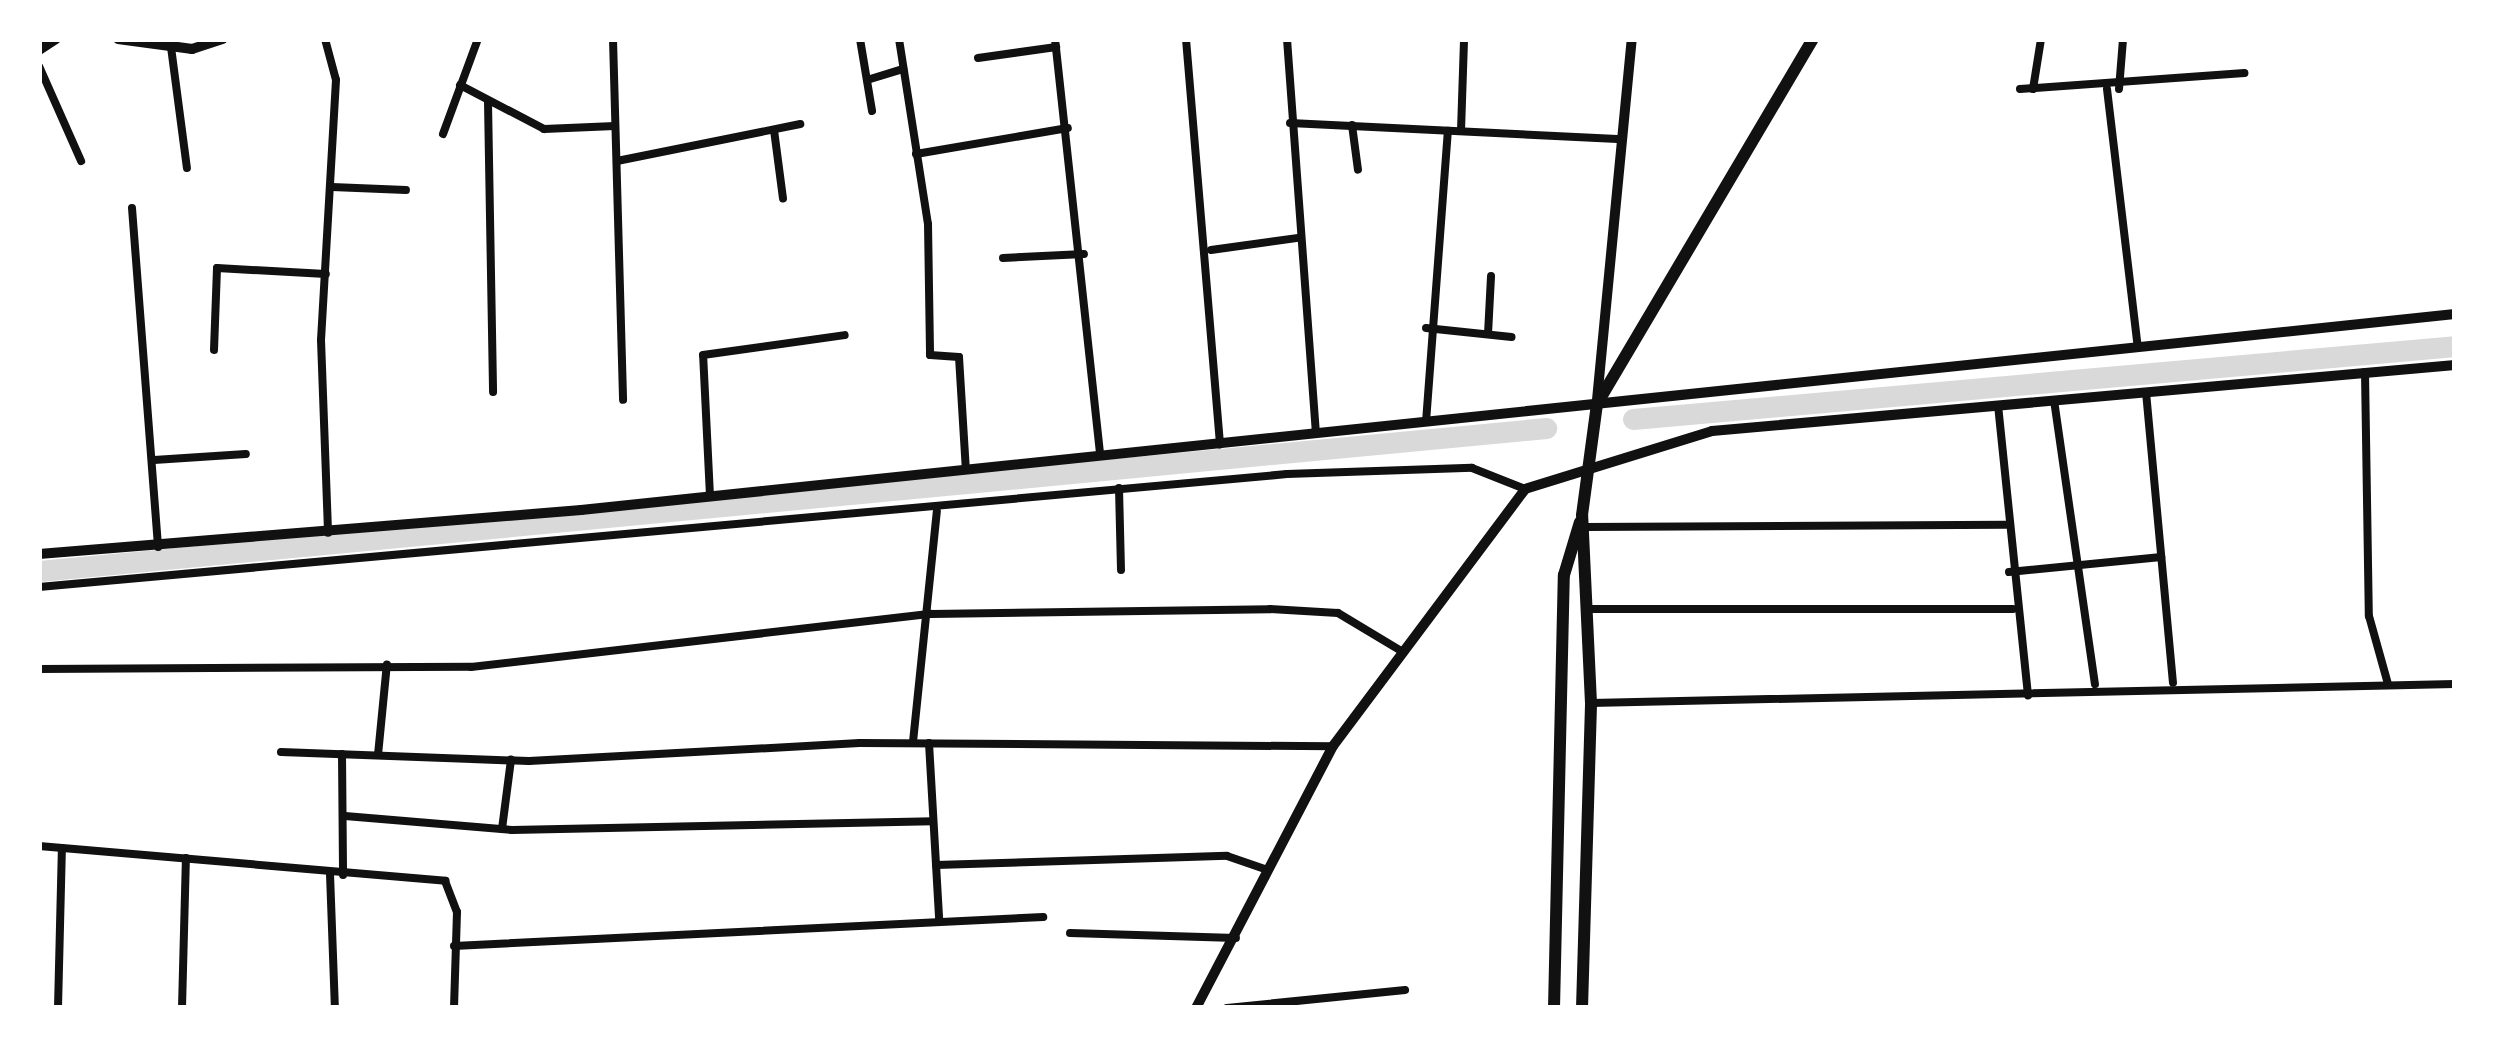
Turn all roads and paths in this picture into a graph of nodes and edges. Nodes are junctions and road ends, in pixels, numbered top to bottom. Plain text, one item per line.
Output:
1 (56, 39) edge
2 (118, 39) edge
3 (222, 39) edge
4 (325, 39) edge
5 (478, 39) edge
6 (613, 39) edge
7 (860, 39) edge
8 (898, 39) edge
9 (1186, 39) edge
10 (1287, 39) edge
11 (1464, 39) edge
12 (1632, 39) edge
13 (1813, 39) edge
14 (2041, 39) edge
15 (2123, 39) edge
16 (1056, 43) edge
17 (166, 44) edge
18 (39, 50) edge
19 (978, 58) dead end
20 (39, 65) edge
21 (903, 69) junction
22 (2244, 73) dead end
23 (867, 80) junction
24 (460, 85) junction
25 (2020, 89) dead end
26 (2033, 89) junction
27 (2113, 89) junction
28 (488, 102) junction
29 (872, 111) dead end
30 (1290, 123) junction
31 (800, 124) dead end
32 (1352, 125) junction
33 (616, 126) junction
34 (1068, 128) junction
35 (775, 130) junction
36 (1448, 130) junction
37 (1461, 131) junction
38 (443, 134) dead end
39 (1623, 139) junction
40 (916, 154) junction
41 (81, 161) dead end
42 (617, 161) junction
43 (187, 168) dead end
44 (1358, 170) dead end
45 (332, 187) junction
46 (406, 190) dead end
47 (783, 198) dead end
48 (132, 208) dead end
49 (1298, 238) junction
50 (1211, 250) junction
51 (1084, 254) junction
52 (1003, 258) dead end
53 (326, 274) junction
54 (1491, 276) dead end
55 (2455, 314) edge
56 (1426, 328) junction
57 (1488, 334) junction
58 (845, 335) dead end
59 (1513, 337) dead end
60 (2138, 342) junction
61 (214, 350) dead end
62 (2455, 364) edge
63 (2365, 370) junction
64 (2146, 389) junction
65 (493, 392) dead end
66 (2054, 399) junction
67 (622, 400) dead end
68 (1597, 404) junction
69 (1998, 404) junction
70 (1426, 422) junction
71 (1316, 435) junction
72 (1220, 446) junction
73 (246, 454) dead end
74 (1100, 458) junction
75 (154, 460) junction
76 (1584, 468) junction
77 (967, 470) junction
78 (1119, 488) junction
79 (1525, 490) junction
80 (710, 496) junction
81 (937, 511) junction
82 (1583, 521) junction
83 (2006, 525) junction
84 (328, 533) junction
85 (158, 549) junction
86 (39, 553) edge
87 (2161, 557) junction
88 (2078, 566) junction
89 (1121, 570) dead end
90 (2009, 572) junction
91 (39, 587) edge
92 (1591, 609) junction
93 (2013, 609) junction
94 (931, 614) junction
95 (1403, 652) junction
96 (387, 664) junction
97 (39, 669) edge
98 (2173, 683) junction
99 (2096, 684) junction
100 (2388, 684) junction
101 (2455, 684) edge
102 (2028, 695) junction
103 (1591, 703) junction
104 (913, 742) junction
105 (928, 742) junction
106 (1333, 746) junction
107 (281, 752) dead end
108 (342, 754) junction
109 (378, 755) junction
110 (511, 760) junction
111 (345, 816) junction
112 (933, 820) junction
113 (502, 829) junction
114 (39, 845) edge
115 (62, 848) junction
116 (186, 858) junction
117 (936, 865) junction
118 (1271, 871) junction
119 (330, 874) junction
120 (344, 875) junction
121 (1043, 917) dead end
122 (939, 919) junction
123 (1070, 933) dead end
124 (1236, 938) junction
125 (454, 946) junction
126 (1406, 991) dead end
127 (58, 1008) edge
128 (182, 1008) edge
129 (334, 1008) edge
130 (454, 1008) edge
131 (1196, 1008) edge
132 (1227, 1008) edge
133 (1554, 1008) edge
134 (1582, 1008) edge

1 - 18 street
2 - 17 street
3 - 17 street
4 - 45 street
5 - 24 street
6 - 33 street
7 - 23 street
8 - 21 street
9 - 50 street
10 - 30 street
11 - 37 street
12 - 39 street
13 - 68 main road
14 - 26 street
15 - 27 street
16 - 19 street
16 - 34 street
17 - 43 street
20 - 41 street
21 - 23 street
21 - 40 street
22 - 27 street
23 - 29 street
24 - 28 street
24 - 38 street
25 - 26 street
26 - 27 street
27 - 60 street
28 - 33 street
28 - 65 street
30 - 32 street
30 - 49 street
31 - 35 street
32 - 36 street
32 - 44 street
33 - 42 street
34 - 40 street
34 - 51 street
35 - 42 street
35 - 47 street
36 - 37 street
36 - 56 street
37 - 39 street
39 - 68 street
40 - 77 street
42 - 67 street
45 - 46 street
45 - 53 street
48 - 75 street
49 - 50 street
49 - 71 street
50 - 72 street
51 - 52 street
51 - 74 street
53 - 61 street
53 - 84 street
54 - 57 street
55 - 60 street
56 - 57 street
56 - 70 street
57 - 59 street
58 - 80 street
60 - 68 street
62 - 63 street
63 - 64 street
63 - 100 street
64 - 66 street
64 - 87 street
66 - 69 street
66 - 88 street
68 - 70 street
68 - 76 main road
69 - 76 street
69 - 83 street
70 - 71 street
71 - 72 street
72 - 74 street
73 - 75 street
74 - 77 street
75 - 85 street
76 - 79 street
76 - 82 main road
77 - 80 street
78 - 79 street
78 - 81 street
78 - 89 street
79 - 95 street
80 - 84 street
81 - 91 street
81 - 94 street
82 - 83 street
82 - 92 main road
82 - 133 main road
83 - 90 street
84 - 85 street
85 - 86 street
87 - 88 street
87 - 98 street
88 - 90 street
88 - 99 street
90 - 93 street
92 - 93 street
92 - 103 main road
93 - 102 street
94 - 95 street
94 - 96 street
94 - 104 street
95 - 106 street
96 - 97 street
96 - 109 street
98 - 99 street
98 - 100 street
99 - 102 street
100 - 101 street
102 - 103 street
103 - 134 main road
104 - 105 street
104 - 110 street
105 - 106 street
105 - 112 street
106 - 118 street
107 - 108 street
108 - 109 street
108 - 111 street
109 - 110 street
110 - 113 street
111 - 113 street
111 - 120 street
112 - 113 street
112 - 117 street
114 - 115 street
115 - 116 street
115 - 127 street
116 - 119 street
116 - 128 street
117 - 118 street
117 - 122 street
118 - 124 street
119 - 120 street
119 - 129 street
120 - 125 street
121 - 122 street
122 - 125 street
123 - 124 street
124 - 131 street
125 - 130 street
126 - 132 street

